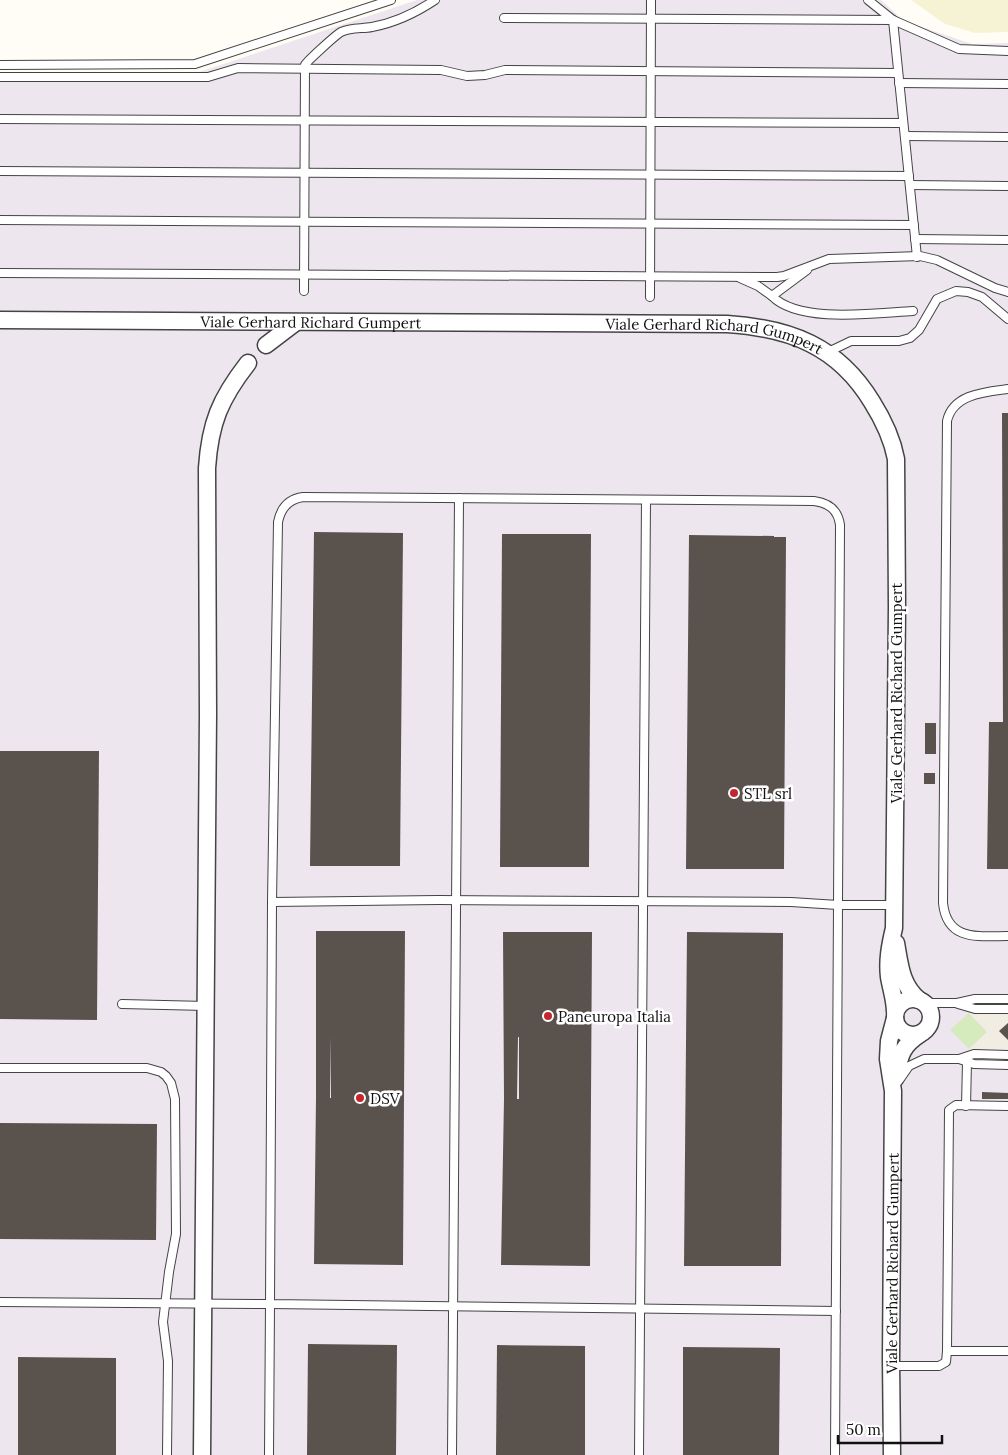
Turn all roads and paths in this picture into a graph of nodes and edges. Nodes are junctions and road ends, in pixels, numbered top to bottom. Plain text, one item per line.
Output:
1 (391, 0) edge
2 (435, 0) edge
3 (651, 0) edge
4 (868, 0) edge
5 (504, 18) dead end
6 (651, 18) junction
7 (892, 20) junction
8 (1008, 50) edge
9 (0, 65) edge
10 (304, 69) junction
11 (651, 71) junction
12 (898, 73) junction
13 (0, 78) edge
14 (899, 83) junction
15 (1008, 84) edge
16 (0, 119) edge
17 (304, 120) junction
18 (651, 122) junction
19 (903, 123) junction
20 (904, 136) junction
21 (1008, 137) edge
22 (0, 171) edge
23 (304, 172) junction
24 (651, 174) junction
25 (909, 176) junction
26 (910, 185) junction
27 (1008, 186) edge
28 (0, 220) edge
29 (304, 222) junction
30 (650, 224) junction
31 (914, 225) junction
32 (915, 239) junction
33 (1008, 240) edge
34 (917, 257) junction
35 (818, 262) junction
36 (0, 273) edge
37 (304, 274) junction
38 (650, 276) junction
39 (730, 276) junction
40 (304, 291) dead end
41 (1008, 292) edge
42 (772, 296) junction
43 (650, 297) dead end
44 (913, 311) dead end
45 (1008, 319) edge
46 (0, 320) edge
47 (295, 323) junction
48 (266, 345) dead end
49 (826, 353) junction
50 (248, 363) dead end
51 (1008, 389) edge
52 (459, 498) junction
53 (646, 500) junction
54 (457, 900) junction
55 (642, 901) junction
56 (272, 902) junction
57 (838, 904) junction
58 (894, 904) junction
59 (894, 928) junction
60 (1008, 936) edge
61 (1007, 999) edge
62 (922, 1001) junction
63 (957, 1003) junction
64 (122, 1004) dead end
65 (206, 1006) junction
66 (1008, 1009) edge
67 (895, 1015) junction
68 (920, 1034) junction
69 (1008, 1055) edge
70 (959, 1059) junction
71 (967, 1062) junction
72 (1008, 1065) edge
73 (0, 1068) edge
74 (893, 1091) junction
75 (966, 1106) junction
76 (1008, 1106) edge
77 (0, 1302) edge
78 (165, 1302) junction
79 (204, 1303) junction
80 (270, 1304) junction
81 (454, 1305) junction
82 (640, 1308) junction
83 (836, 1311) junction
84 (947, 1351) junction
85 (1008, 1351) edge
86 (891, 1366) junction
87 (167, 1455) edge
88 (202, 1455) edge
89 (269, 1455) edge
90 (452, 1455) edge
91 (639, 1455) edge
92 (835, 1455) edge
93 (890, 1455) edge

1 - 9 lane
2 - 10 lane
3 - 6 lane
4 - 7 lane
5 - 6 lane
6 - 7 lane
6 - 11 lane
7 - 8 lane
7 - 12 lane
10 - 11 lane
10 - 13 lane
10 - 17 lane
11 - 12 lane
11 - 18 lane
12 - 14 lane
14 - 15 lane
14 - 19 lane
16 - 17 lane
17 - 18 lane
17 - 23 lane
18 - 19 lane
18 - 24 lane
19 - 20 lane
20 - 21 lane
20 - 25 lane
22 - 23 lane
23 - 24 lane
23 - 29 lane
24 - 25 lane
24 - 30 lane
25 - 26 lane
26 - 27 lane
26 - 31 lane
28 - 29 lane
29 - 30 lane
29 - 37 lane
30 - 31 lane
30 - 38 lane
31 - 32 lane
32 - 33 lane
32 - 34 lane
34 - 35 lane
34 - 41 lane
35 - 39 lane
35 - 42 lane
36 - 37 lane
37 - 38 lane
37 - 40 lane
38 - 39 lane
38 - 43 lane
39 - 42 lane
42 - 44 lane
45 - 49 lane
46 - 47 street, Viale Gerhard Richard Gumpert
47 - 48 street
47 - 49 street, Viale Gerhard Richard Gumpert
49 - 58 street, Viale Gerhard Richard Gumpert
50 - 65 street
51 - 60 lane
52 - 53 lane
52 - 54 lane
52 - 56 lane
53 - 55 lane
53 - 57 lane
54 - 55 lane
54 - 56 lane
54 - 81 lane
55 - 57 lane
55 - 82 lane
56 - 80 lane
57 - 58 lane
57 - 83 lane
58 - 59 street, Viale Gerhard Richard Gumpert
59 - 62 street, Viale Gerhard Richard Gumpert
59 - 67 street, Viale Gerhard Richard Gumpert
61 - 63 lane
62 - 63 lane
62 - 67 street
62 - 68 street
63 - 66 lane
64 - 65 lane
65 - 79 street
67 - 68 street
67 - 74 street, Viale Gerhard Richard Gumpert
68 - 74 street, Viale Gerhard Richard Gumpert
69 - 70 lane
70 - 71 lane
70 - 74 lane
71 - 72 lane
71 - 75 lane
73 - 78 lane
74 - 86 street, Viale Gerhard Richard Gumpert
75 - 76 lane
75 - 84 lane
77 - 78 lane
78 - 79 lane
78 - 87 lane
79 - 80 lane
79 - 88 street
80 - 81 lane
80 - 89 lane
81 - 82 lane
81 - 90 lane
82 - 83 lane
82 - 91 lane
83 - 92 lane
84 - 85 lane
84 - 86 lane
86 - 93 street, Viale Gerhard Richard Gumpert

